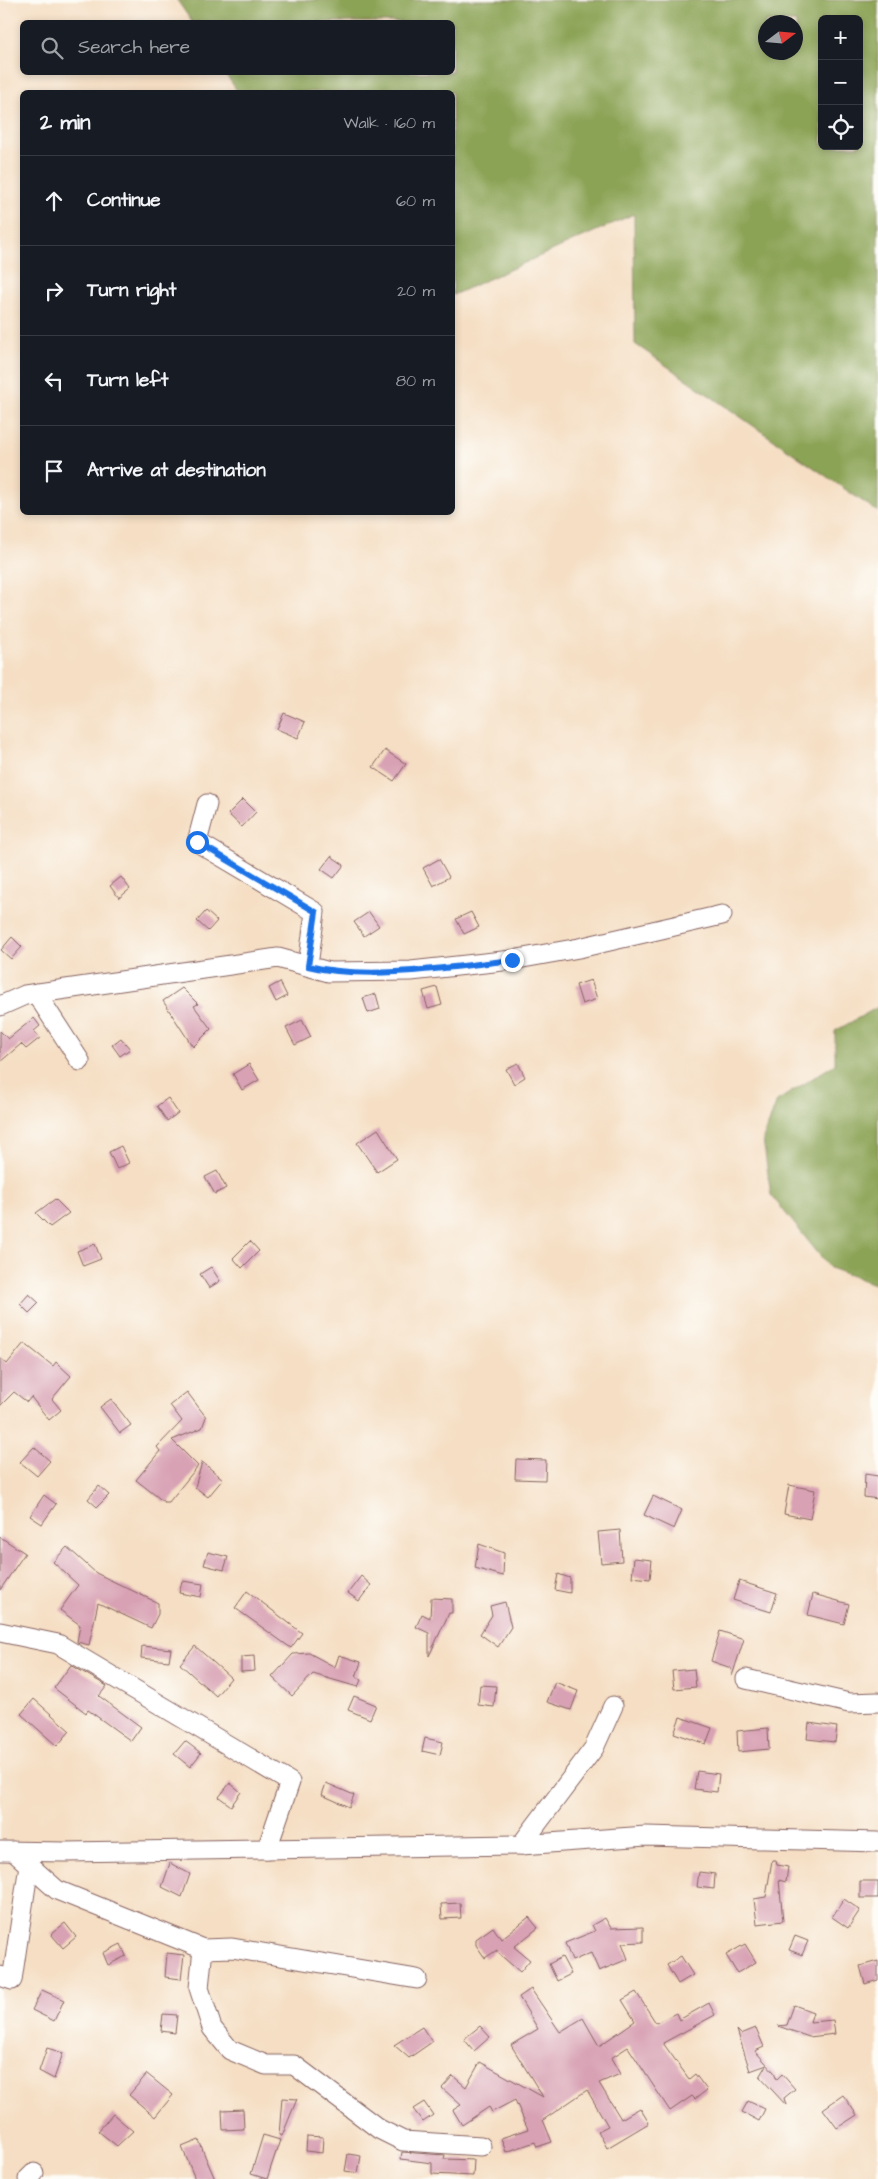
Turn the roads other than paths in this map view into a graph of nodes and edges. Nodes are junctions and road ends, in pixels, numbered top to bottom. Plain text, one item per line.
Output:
1 (207, 804) dead end
2 (722, 915) dead end
3 (308, 966) junction
4 (36, 993) junction
5 (0, 1006) edge
6 (80, 1061) dead end
7 (0, 1632) edge
8 (746, 1679) dead end
9 (878, 1702) edge
10 (613, 1706) dead end
11 (878, 1842) edge
12 (521, 1845) junction
13 (267, 1849) junction
14 (6, 1851) edge
15 (29, 1865) junction
16 (203, 1949) junction
17 (0, 1976) edge
18 (417, 1979) dead end
19 (481, 2146) dead end

1 - 3 street
2 - 3 street
3 - 4 street
4 - 5 street
4 - 6 street
7 - 13 street
8 - 9 street
10 - 12 street
11 - 12 street
12 - 13 street
13 - 14 street
14 - 15 street
15 - 16 street
15 - 17 street
16 - 18 street
16 - 19 street

